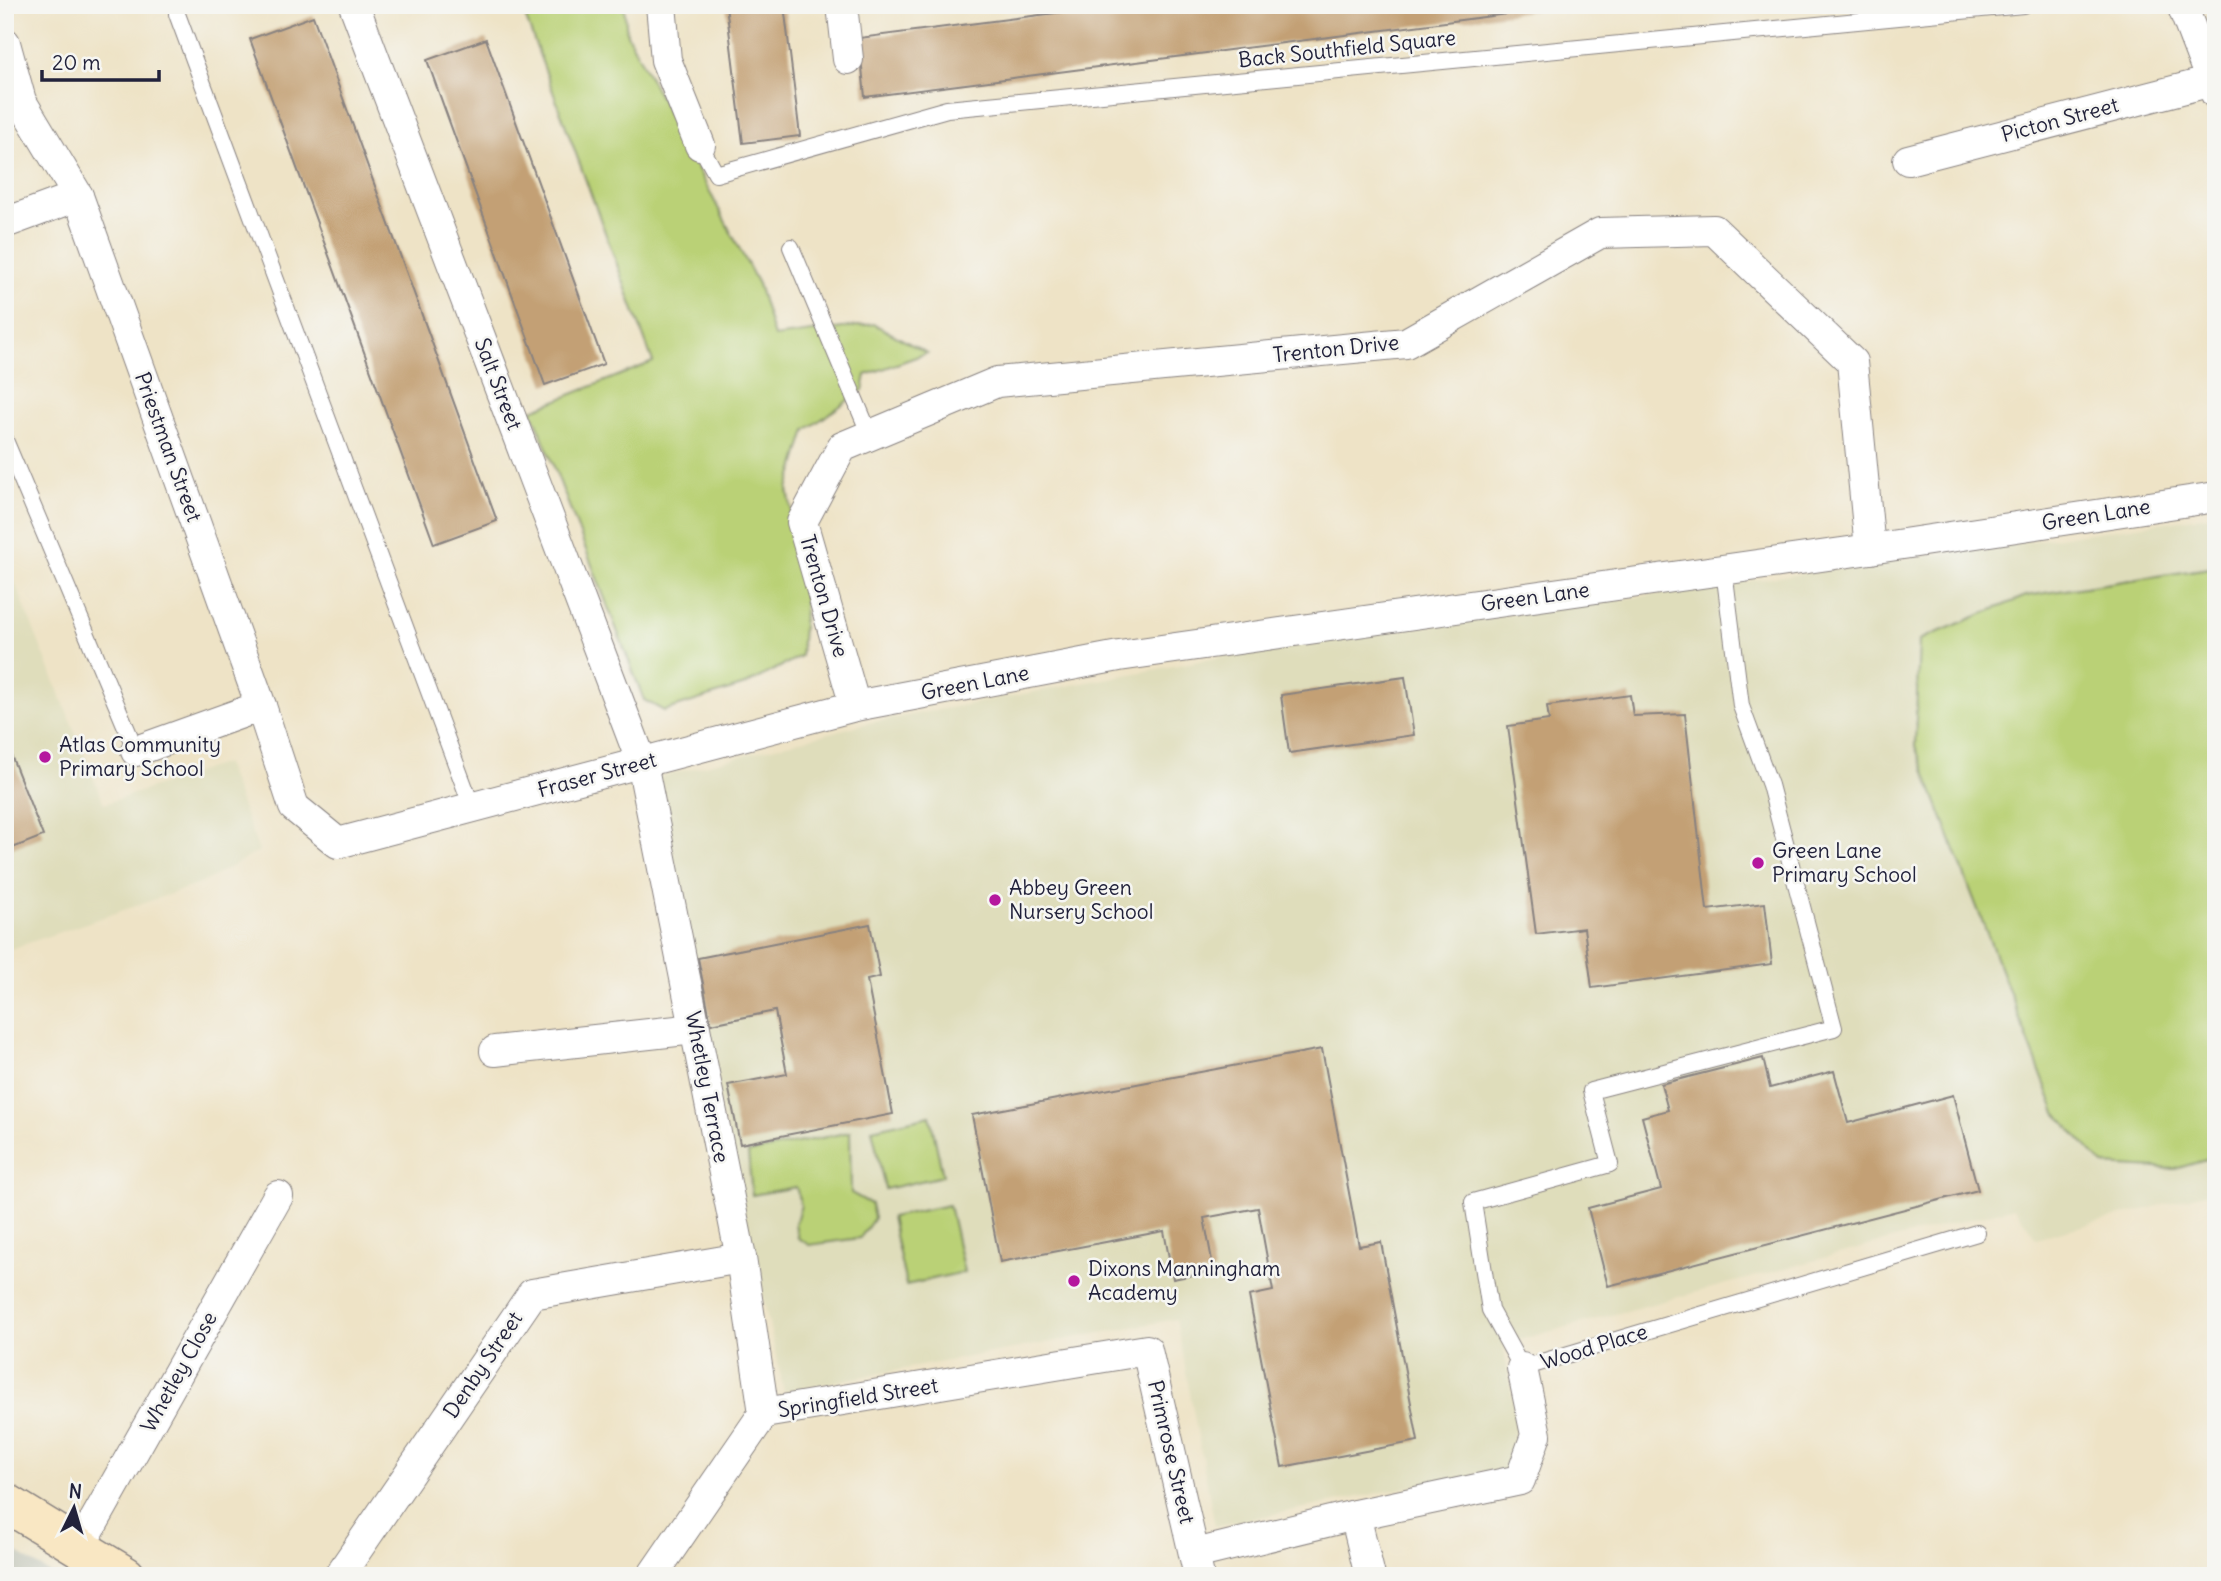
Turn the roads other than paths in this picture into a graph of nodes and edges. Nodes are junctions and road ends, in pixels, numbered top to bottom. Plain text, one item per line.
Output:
1 (177, 5) edge
2 (354, 5) edge
3 (660, 5) edge
4 (842, 5) edge
5 (2023, 5) edge
6 (2182, 5) edge
7 (5, 43) edge
8 (848, 59) dead end
9 (2214, 87) edge
10 (700, 145) joint
11 (1908, 160) dead end
12 (78, 196) junction
13 (5, 223) edge
14 (791, 247) dead end
15 (870, 435) junction
16 (5, 440) edge
17 (2216, 497) edge
18 (1870, 549) junction
19 (1724, 570) junction
20 (261, 706) junction
21 (855, 706) junction
22 (136, 751) joint
23 (642, 763) junction
24 (472, 807) junction
25 (338, 843) joint
26 (695, 1029) junction
27 (495, 1051) dead end
28 (278, 1196) dead end
29 (1977, 1233) dead end
30 (741, 1258) junction
31 (1147, 1350) joint
32 (1522, 1368) junction
33 (764, 1413) junction
34 (12, 1515) edge
35 (1355, 1515) junction
36 (79, 1548) junction
37 (1197, 1565) edge
38 (126, 1576) edge
39 (339, 1576) edge
40 (652, 1576) edge
41 (1370, 1576) edge

1 - 24 lane
2 - 23 street, Salt Street
3 - 10 street
4 - 8 street
5 - 10 lane, Back Southfield Square
6 - 9 street
7 - 12 street, Priestman Street
9 - 11 street, Picton Street
12 - 13 street
12 - 20 street, Priestman Street
14 - 15 lane
15 - 18 street, Trenton Drive
15 - 21 street, Trenton Drive
16 - 22 lane
17 - 18 street, Green Lane
18 - 19 street, Green Lane
19 - 21 street, Green Lane
19 - 32 lane
20 - 22 street
20 - 25 street, Priestman Street
21 - 23 street, Fraser Street
23 - 24 street, Fraser Street
23 - 26 street, Whetley Terrace
24 - 25 street, Fraser Street
26 - 27 street
26 - 30 street, Whetley Terrace
28 - 36 street, Whetley Close
29 - 32 lane, Wood Place
30 - 33 street, Whetley Terrace
30 - 39 street, Denby Street
31 - 33 street, Springfield Street
31 - 37 street, Primrose Street
32 - 35 street, Wood Place
33 - 40 street, Springfield Street
34 - 36 main road
35 - 37 street, Wood Place
35 - 41 street
36 - 38 main road

